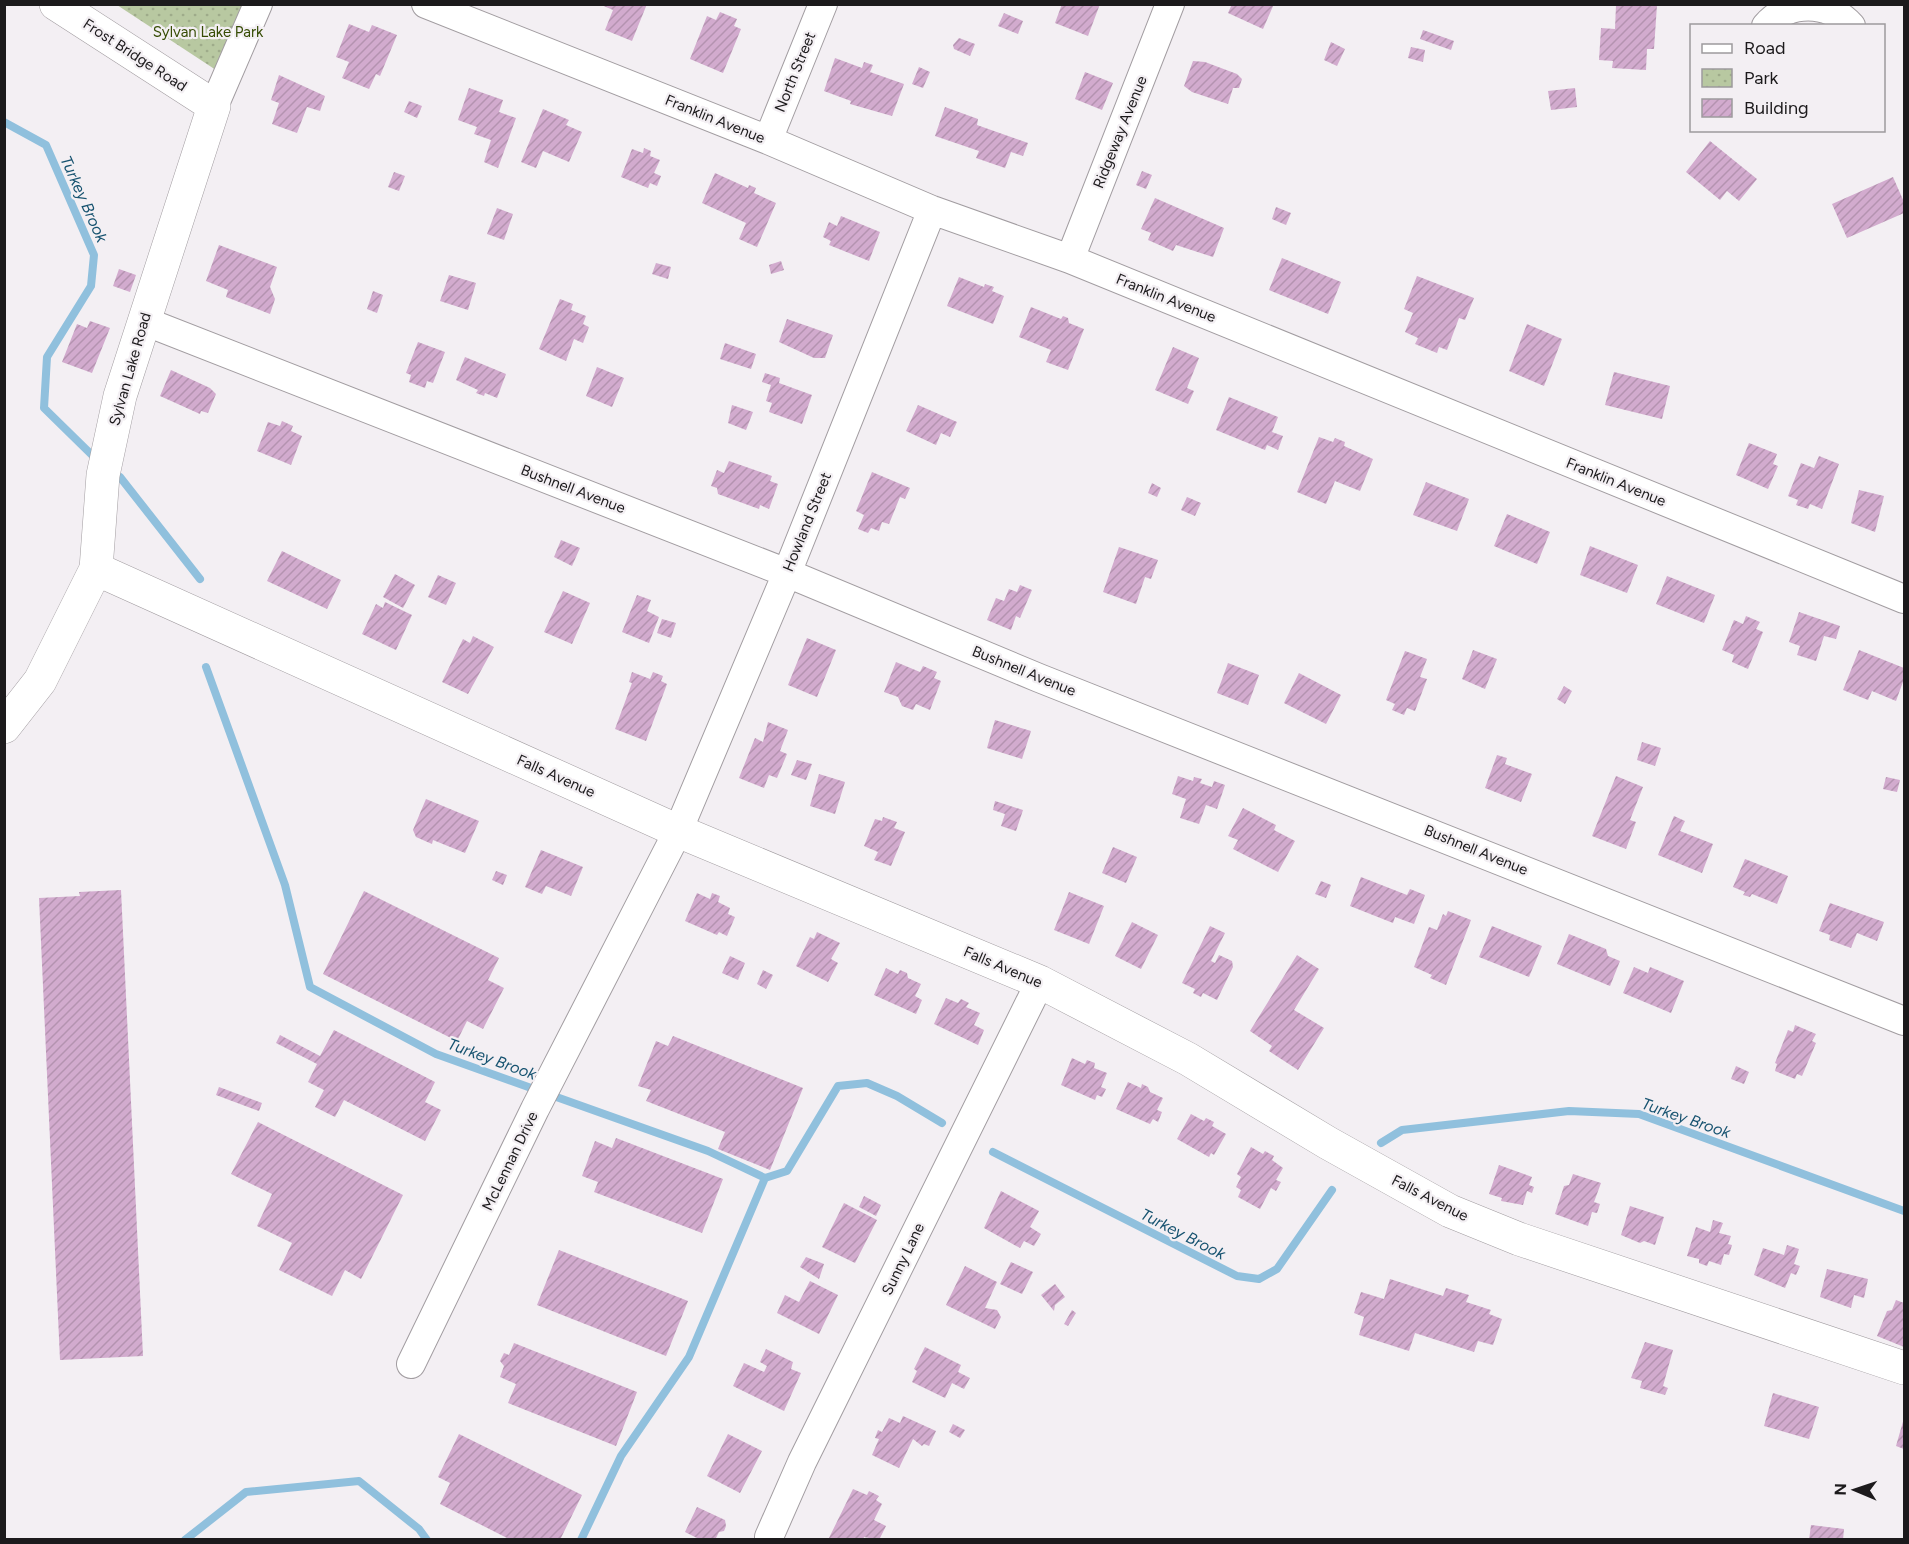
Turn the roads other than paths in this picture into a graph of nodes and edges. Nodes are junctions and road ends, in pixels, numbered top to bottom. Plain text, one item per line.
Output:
1 (56, 4) edge
2 (258, 4) edge
3 (426, 4) edge
4 (823, 4) edge
5 (1170, 4) edge
6 (1813, 5) edge
7 (1768, 24) edge
8 (1849, 24) edge
9 (214, 106) junction
10 (768, 140) junction
11 (932, 210) junction
12 (1070, 259) junction
13 (144, 321) junction
14 (96, 569) junction
15 (787, 573) junction
16 (1905, 599) edge
17 (4, 727) edge
18 (678, 831) junction
19 (1040, 982) junction
20 (1905, 1021) edge
21 (411, 1364) dead end
22 (1905, 1368) edge
23 (769, 1537) dead end

1 - 9 main road, Frost Bridge Road
2 - 9 street, Sylvan Lake Road
3 - 10 street, Franklin Avenue
4 - 10 street, North Street
5 - 12 street, Ridgeway Avenue
6 - 7 street
6 - 8 street
9 - 13 main road, Sylvan Lake Road
10 - 11 street, Franklin Avenue
11 - 12 street, Franklin Avenue
11 - 15 street, Howland Street
12 - 16 street, Franklin Avenue
13 - 14 main road, Sylvan Lake Road
13 - 15 street, Bushnell Avenue
14 - 17 main road, Sylvan Lake Road
14 - 18 main road, Falls Avenue
15 - 18 street, Howland Street
15 - 20 street, Bushnell Avenue
18 - 19 main road, Falls Avenue
18 - 21 street, McLennan Drive
19 - 22 main road, Falls Avenue
19 - 23 street, Sunny Lane

